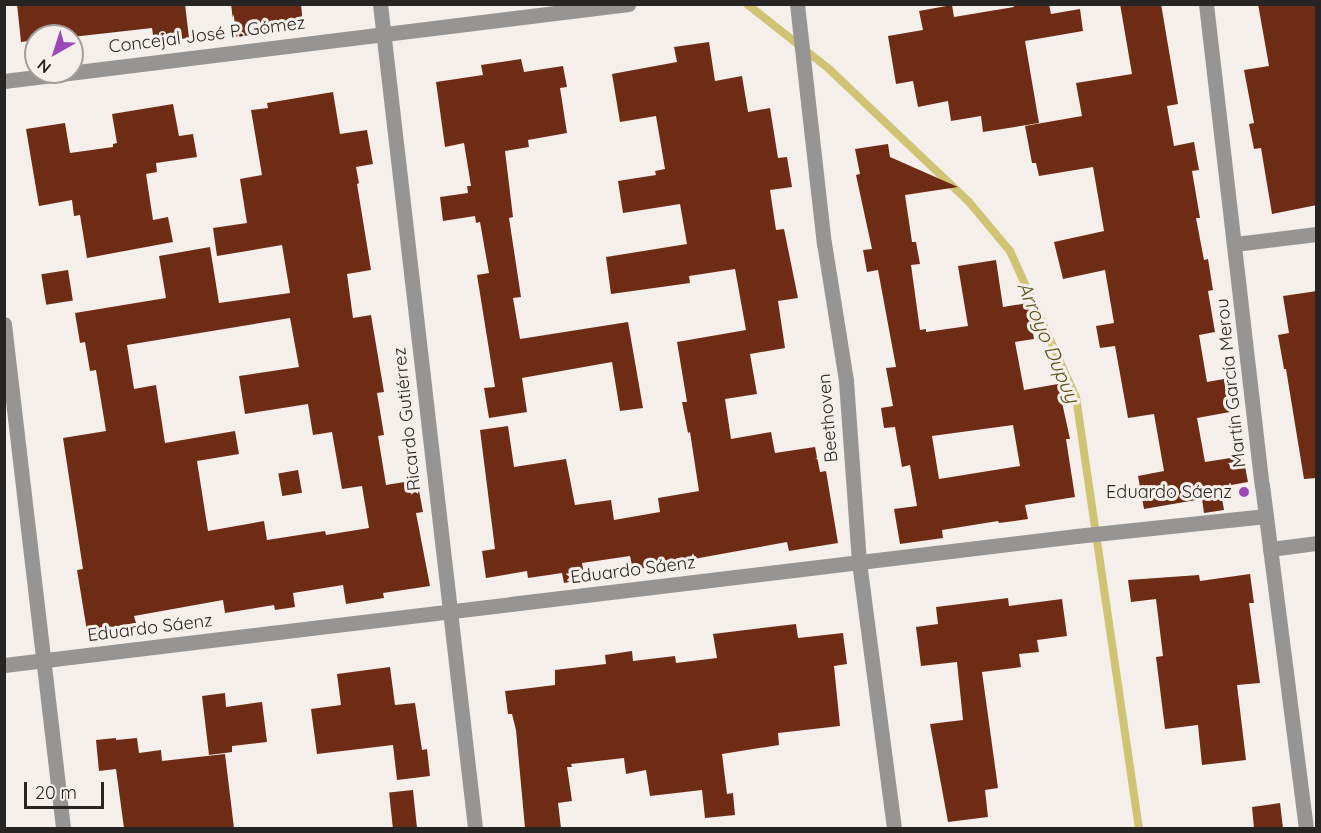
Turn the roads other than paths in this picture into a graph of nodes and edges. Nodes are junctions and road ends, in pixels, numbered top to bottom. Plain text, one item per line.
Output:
1 (380, 4) edge
2 (628, 4) edge
3 (797, 4) edge
4 (1206, 4) edge
5 (383, 33) junction
6 (4, 81) edge
7 (1317, 234) edge
8 (1235, 244) junction
9 (4, 324) edge
10 (1266, 516) junction
11 (1317, 543) edge
12 (1270, 549) junction
13 (858, 562) junction
14 (448, 612) junction
15 (42, 661) junction
16 (4, 665) edge
17 (63, 828) edge
18 (476, 828) edge
19 (894, 828) edge
20 (1306, 828) edge

1 - 5 street, Ricardo Gutiérrez
2 - 5 street, Concejal José P. Gómez
3 - 13 street, Beethoven
4 - 8 street, Martín García Merou
5 - 6 street, Concejal José P. Gómez
5 - 14 street, Ricardo Gutiérrez
7 - 8 street
8 - 10 street, Martín García Merou
9 - 15 street
10 - 12 street, Martín García Merou
10 - 13 street, Eduardo Sáenz
11 - 12 street
12 - 20 street, Martín García Merou
13 - 14 street, Eduardo Sáenz
13 - 19 street, Beethoven
14 - 15 street, Eduardo Sáenz
14 - 18 street, Ricardo Gutiérrez
15 - 16 street, Eduardo Sáenz
15 - 17 street

